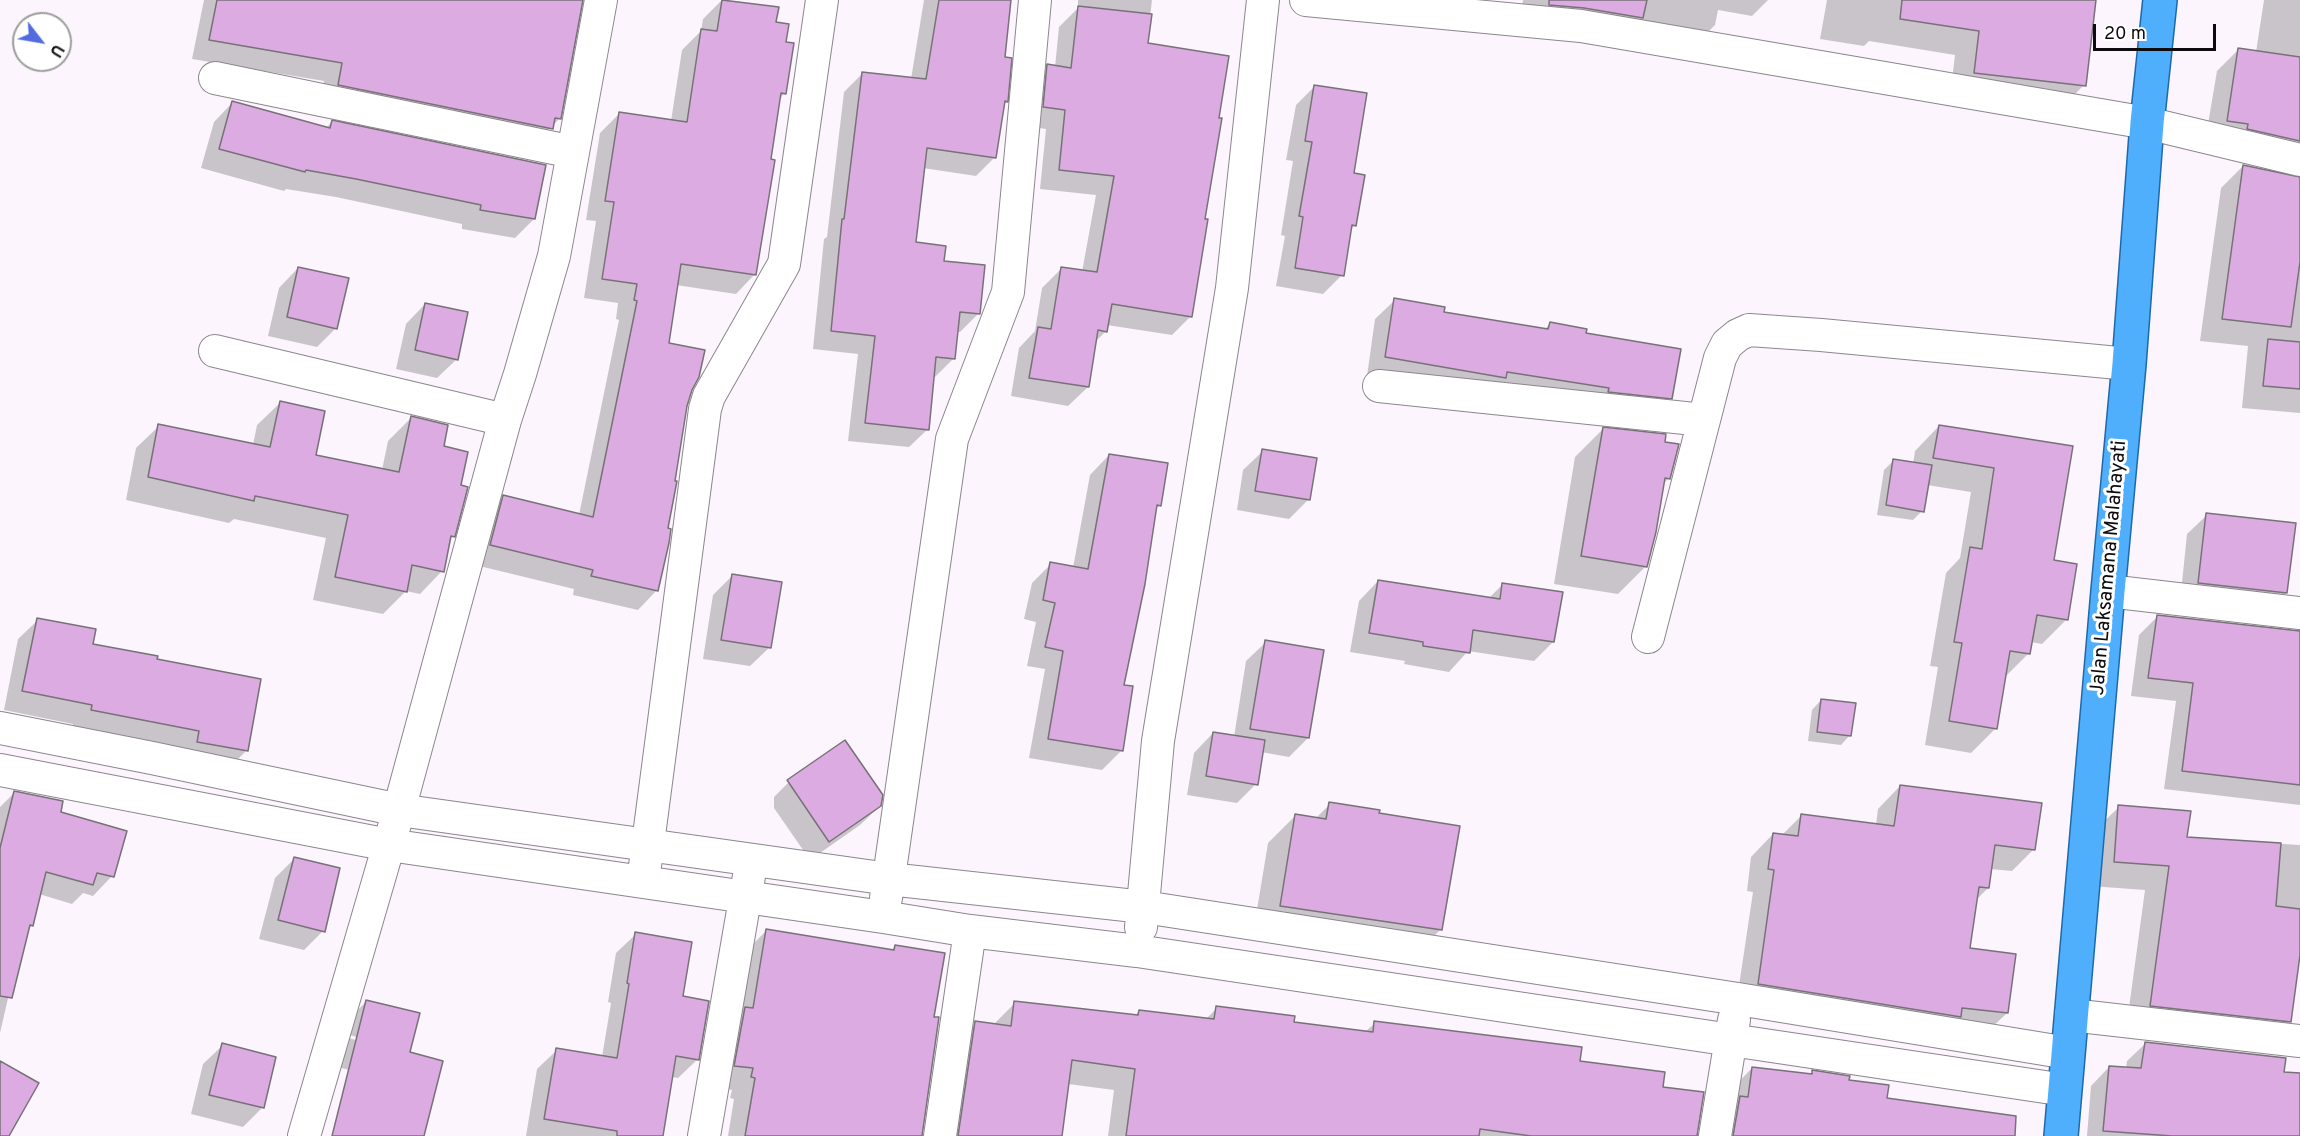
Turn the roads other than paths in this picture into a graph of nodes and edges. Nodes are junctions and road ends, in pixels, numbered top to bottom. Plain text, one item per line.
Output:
1 (601, 0) edge
2 (822, 0) edge
3 (1035, 0) edge
4 (1263, 0) edge
5 (1306, 0) edge
6 (2160, 0) edge
7 (215, 78) dead end
8 (2146, 123) junction
9 (573, 152) junction
10 (2300, 160) edge
11 (215, 351) dead end
12 (2129, 364) junction
13 (1379, 386) dead end
14 (505, 420) junction
15 (1704, 420) junction
16 (2108, 591) junction
17 (2300, 613) edge
18 (1648, 637) dead end
19 (0, 728) edge
20 (0, 770) edge
21 (399, 810) junction
22 (389, 845) junction
23 (648, 846) junction
24 (751, 860) junction
25 (889, 879) junction
26 (642, 882) junction
27 (745, 897) junction
28 (1144, 907) junction
29 (883, 916) junction
30 (970, 931) junction
31 (1137, 951) junction
32 (1738, 999) junction
33 (2071, 1015) junction
34 (1730, 1039) junction
35 (2300, 1041) edge
36 (2068, 1053) junction
37 (2065, 1090) junction
38 (304, 1136) edge
39 (704, 1136) edge
40 (940, 1136) edge
41 (1715, 1136) edge
42 (2061, 1136) edge

1 - 9 street
2 - 23 street
3 - 25 street
4 - 28 street
5 - 8 street
6 - 8 highway, Jalan Laksamana Malahayati
7 - 9 street
8 - 10 street
8 - 12 highway, Jalan Laksamana Malahayati
9 - 14 street
11 - 14 street
12 - 15 street
12 - 16 highway, Jalan Laksamana Malahayati
13 - 15 street
14 - 21 street
15 - 18 street
16 - 17 street
16 - 33 highway, Jalan Laksamana Malahayati
19 - 21 street
20 - 22 street
21 - 22 street
21 - 23 street
22 - 26 street
22 - 38 street
23 - 24 street
23 - 26 street
24 - 25 street
24 - 27 street
25 - 28 street
25 - 29 street
26 - 27 street
27 - 29 street
27 - 39 street
28 - 31 street
28 - 32 street
29 - 30 street
30 - 31 street
30 - 40 street
31 - 34 street
32 - 34 street
32 - 36 street
33 - 35 street
33 - 36 highway, Jalan Laksamana Malahayati
34 - 37 street
34 - 41 street
36 - 37 highway, Jalan Laksamana Malahayati
37 - 42 highway, Jalan Laksamana Malahayati

